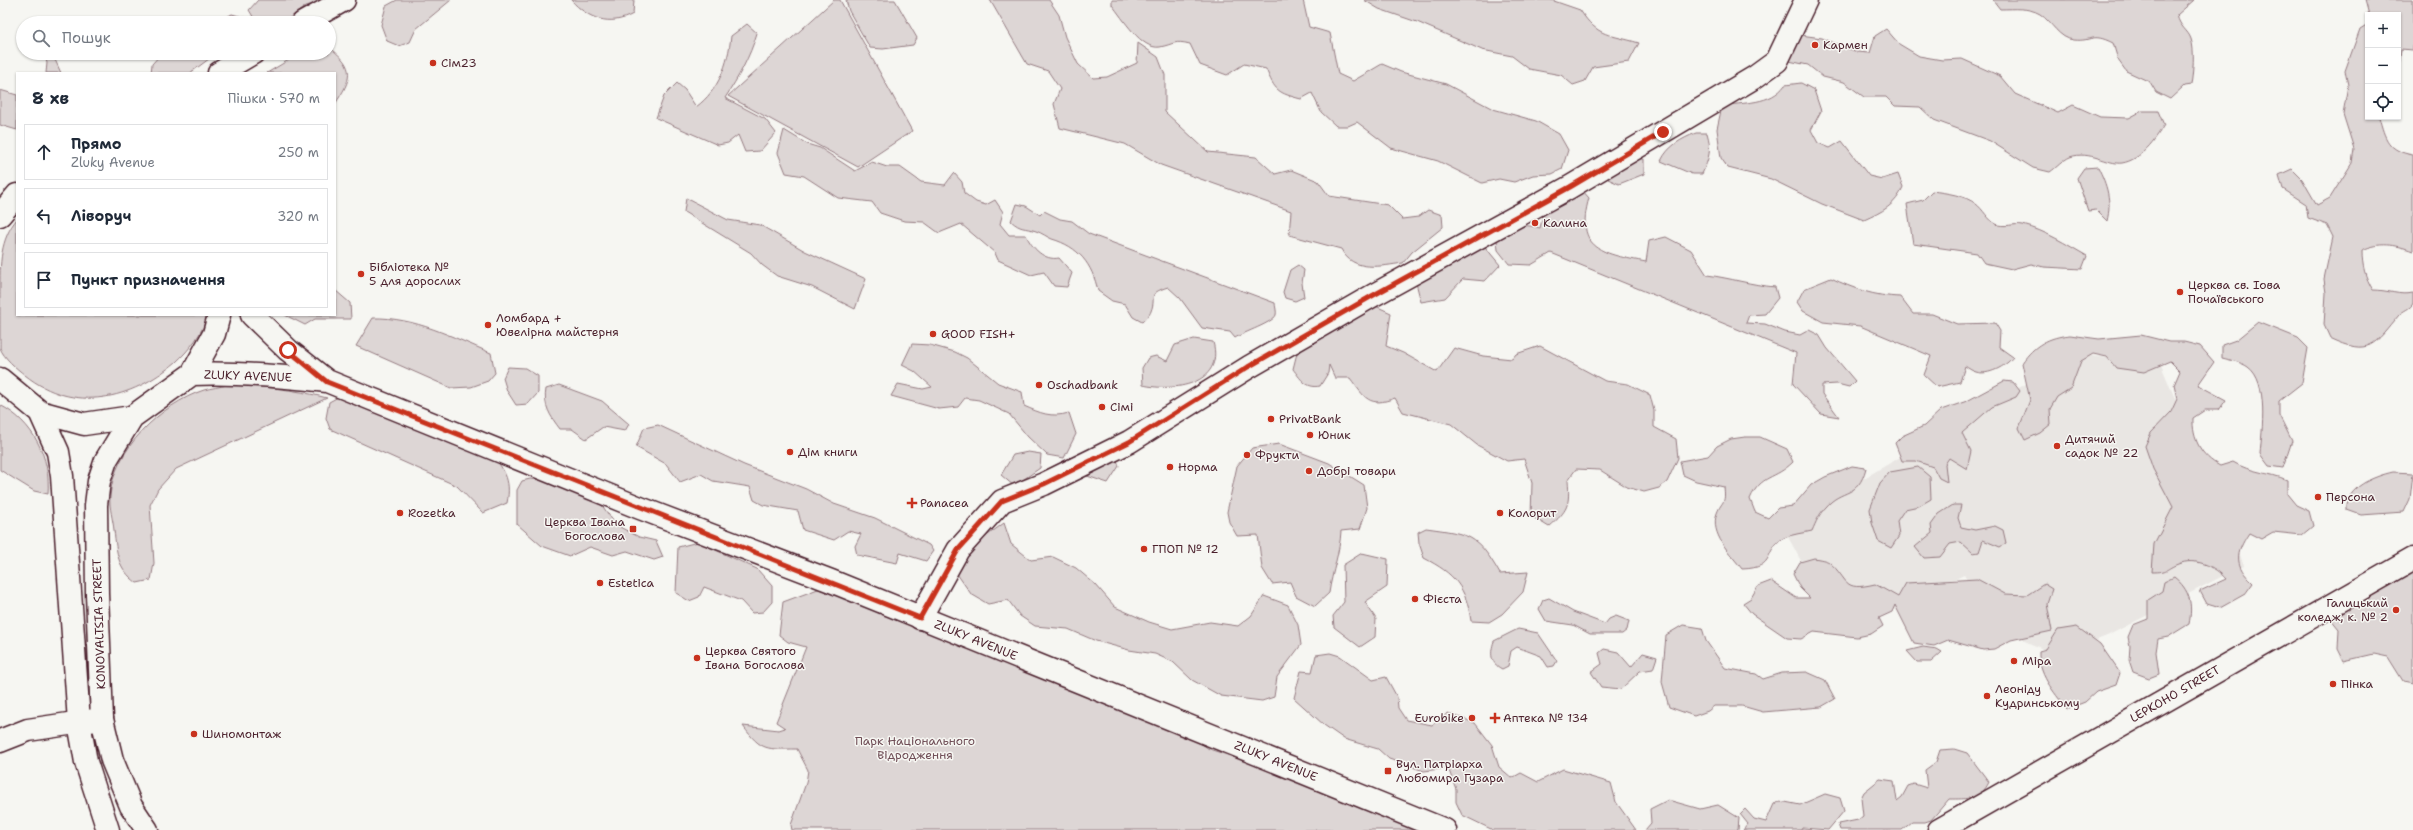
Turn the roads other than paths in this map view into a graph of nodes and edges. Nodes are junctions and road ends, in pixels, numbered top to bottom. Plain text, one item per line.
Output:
1 (344, 0) edge
2 (1806, 0) edge
3 (315, 16) edge
4 (240, 60) edge
5 (250, 60) edge
6 (221, 72) edge
7 (245, 72) edge
8 (16, 188) edge
9 (0, 195) edge
10 (16, 196) edge
11 (0, 215) edge
12 (219, 316) edge
13 (253, 316) edge
14 (192, 374) junction
15 (0, 379) edge
16 (327, 382) junction
17 (40, 412) junction
18 (132, 417) junction
19 (2413, 559) edge
20 (97, 594) junction
21 (69, 595) junction
22 (920, 618) junction
23 (102, 719) junction
24 (78, 722) junction
25 (0, 741) edge
26 (131, 806) junction
27 (104, 821) edge
28 (147, 830) edge
29 (1445, 830) edge
30 (1939, 830) edge

1 - 3 main road
2 - 22 main road
4 - 6 main road
5 - 7 main road
8 - 9 main road
10 - 11 main road
12 - 14 main road
13 - 16 main road, ZLUKY AVENUE
14 - 16 main road, ZLUKY AVENUE
14 - 18 main road
15 - 17 main road
16 - 22 main road, ZLUKY AVENUE
17 - 18 main road
17 - 21 main road, KONOVALTSIA STREET
18 - 20 main road, KONOVALTSIA STREET
19 - 30 main road, LEPKOHO STREET
20 - 21 main road
20 - 23 main road, KONOVALTSIA STREET
21 - 24 main road, KONOVALTSIA STREET
22 - 29 main road, ZLUKY AVENUE
23 - 24 main road
23 - 26 main road, KONOVALTSIA STREET
24 - 25 main road
24 - 27 main road, KONOVALTSIA STREET
26 - 27 main road
26 - 28 main road, KONOVALTSIA STREET

